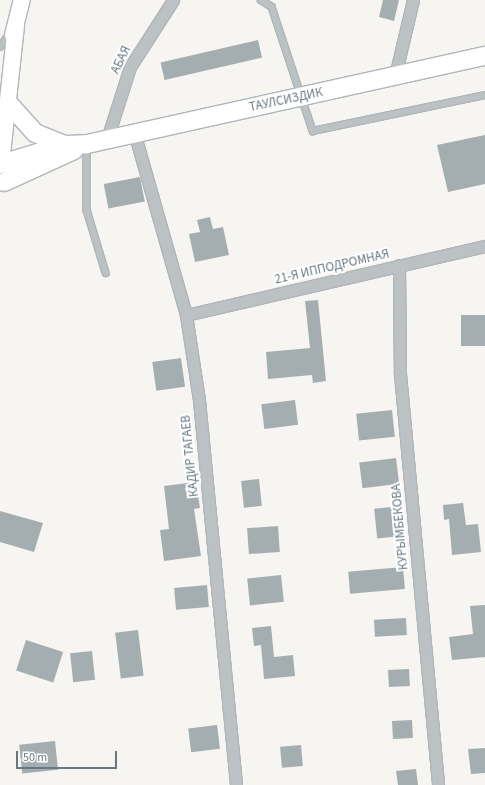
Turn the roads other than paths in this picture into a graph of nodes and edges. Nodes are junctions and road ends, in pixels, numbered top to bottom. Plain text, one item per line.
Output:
1 (173, 0) edge
2 (261, 0) edge
3 (413, 0) edge
4 (19, 1) edge
5 (16, 25) junction
6 (0, 47) edge
7 (485, 56) edge
8 (395, 76) junction
9 (0, 81) edge
10 (485, 95) edge
11 (301, 98) junction
12 (9, 104) junction
13 (134, 132) junction
14 (107, 139) junction
15 (88, 144) junction
16 (64, 145) junction
17 (1, 175) edge
18 (485, 246) edge
19 (399, 266) junction
20 (106, 273) dead end
21 (186, 315) junction
22 (236, 785) edge
23 (438, 785) edge

1 - 14 street, АБАЯ
2 - 11 lane
3 - 8 street
4 - 5 main road
5 - 6 lane
5 - 9 main road
5 - 12 main road
7 - 8 main road, ТАУЛСИЗДИК
8 - 11 main road, ТАУЛСИЗДИК
10 - 11 lane
11 - 13 main road, ТАУЛСИЗДИК
12 - 16 main road
12 - 17 main road
13 - 14 main road, ТАУЛСИЗДИК
13 - 21 street, КАДИР ТАГАЕВ
14 - 15 main road, ТАУЛСИЗДИК
15 - 16 main road, ТАУЛСИЗДИК
15 - 17 main road, ТАУЛСИЗДИК
15 - 20 lane
16 - 17 main road, ТАУЛСИЗДИК
18 - 19 street, 21-Я ИППОДРОМНАЯ
19 - 21 street, 21-Я ИППОДРОМНАЯ
19 - 23 street, КУРЫМБЕКОВА
21 - 22 street, КАДИР ТАГАЕВ

